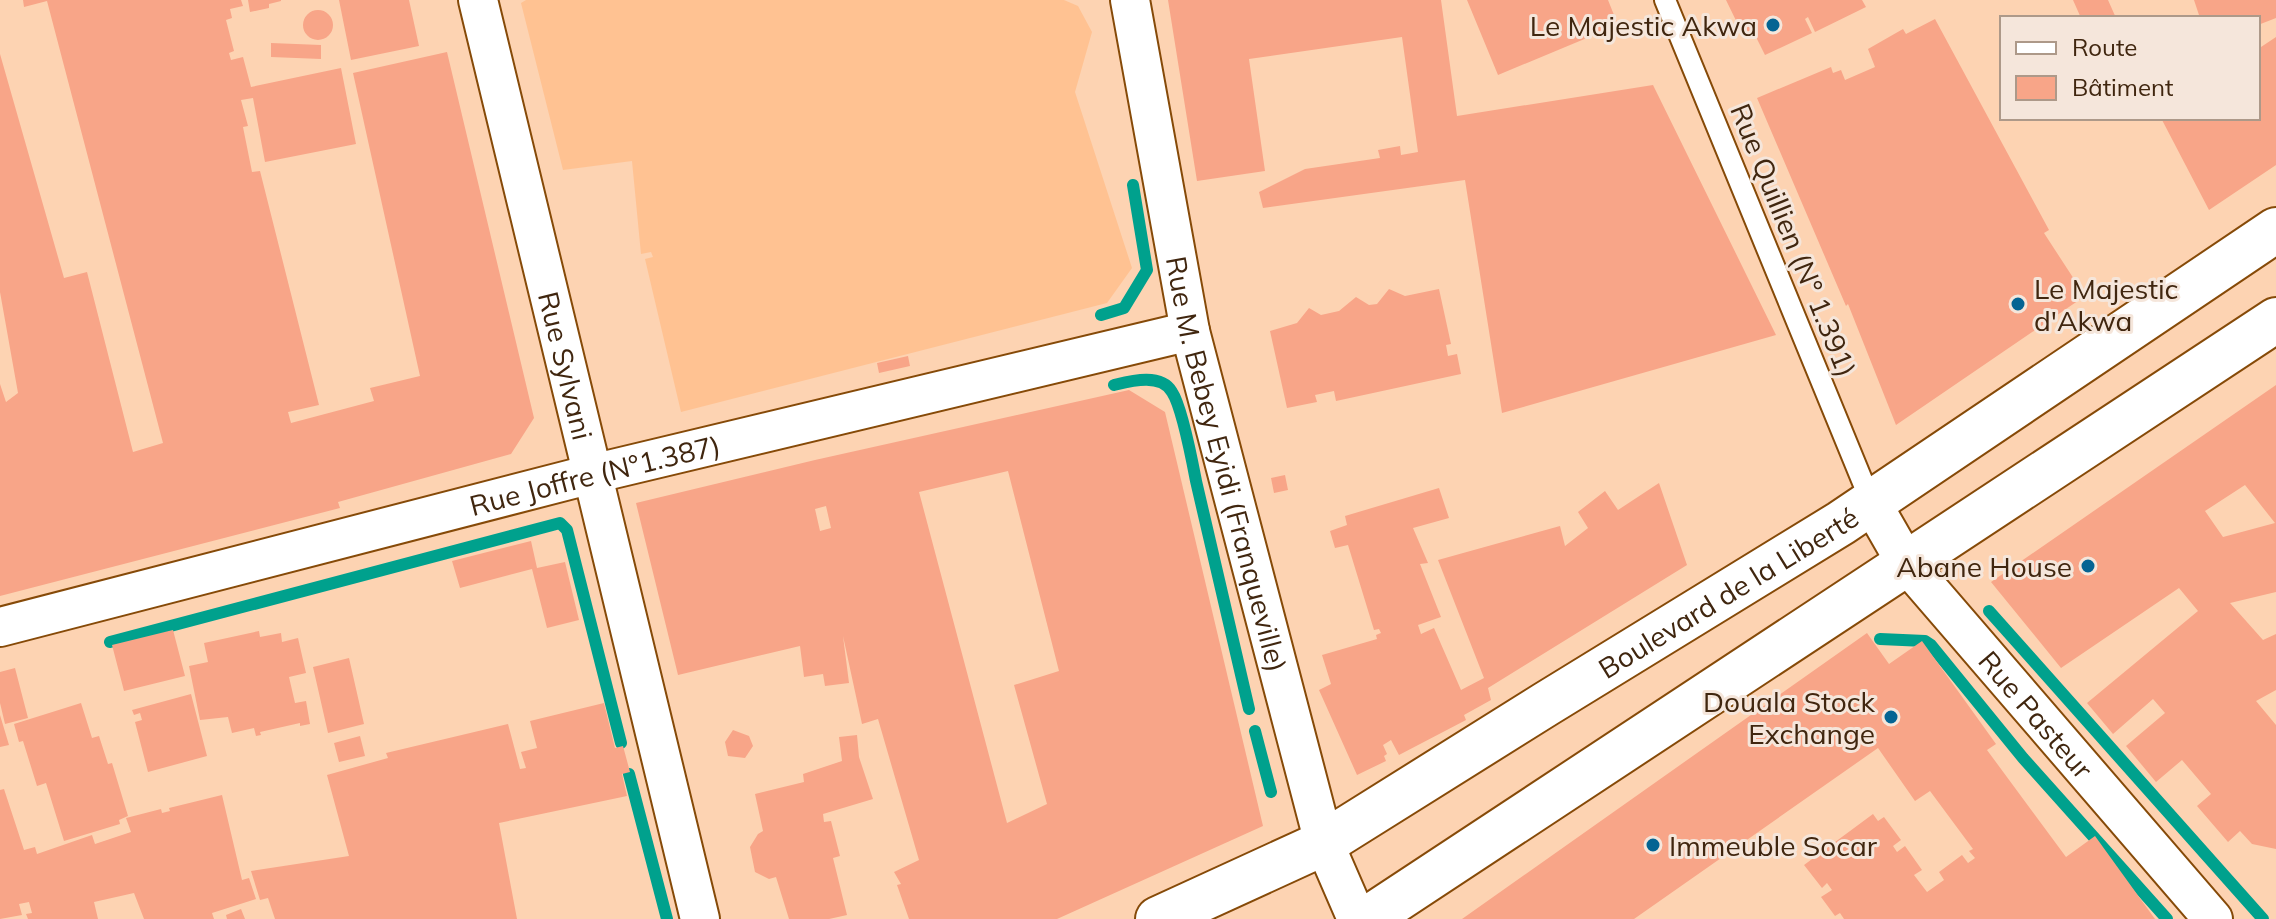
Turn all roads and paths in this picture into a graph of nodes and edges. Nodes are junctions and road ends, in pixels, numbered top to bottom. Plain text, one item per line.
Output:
1 (478, 0) edge
2 (1130, 0) edge
3 (1665, 0) edge
4 (2276, 230) edge
5 (2276, 320) edge
6 (1190, 331) junction
7 (592, 474) junction
8 (1871, 502) junction
9 (1906, 563) junction
10 (0, 627) edge
11 (1324, 843) junction
12 (700, 919) edge
13 (1158, 919) edge
14 (1357, 919) edge
15 (1367, 919) edge
16 (2213, 919) edge

1 - 7 street, Rue Sylvani
2 - 6 street, Rue M. Bebey Eyidi (Franqueville)
3 - 8 lane, Rue Quillien (N° 1.391)
4 - 8 main road, Boulevard de la Liberté
5 - 9 main road
6 - 7 street, Rue Joffre (N°1.387)
6 - 11 street, Rue M. Bebey Eyidi (Franqueville)
7 - 10 street, Rue Joffre (N°1.387)
7 - 12 street, Rue Sylvani
8 - 9 street, Rue Pasteur
8 - 11 main road, Boulevard de la Liberté
9 - 15 main road
9 - 16 street, Rue Pasteur
11 - 13 main road, Boulevard de la Liberté
11 - 14 street, Rue M. Bebey Eyidi (Franqueville)

